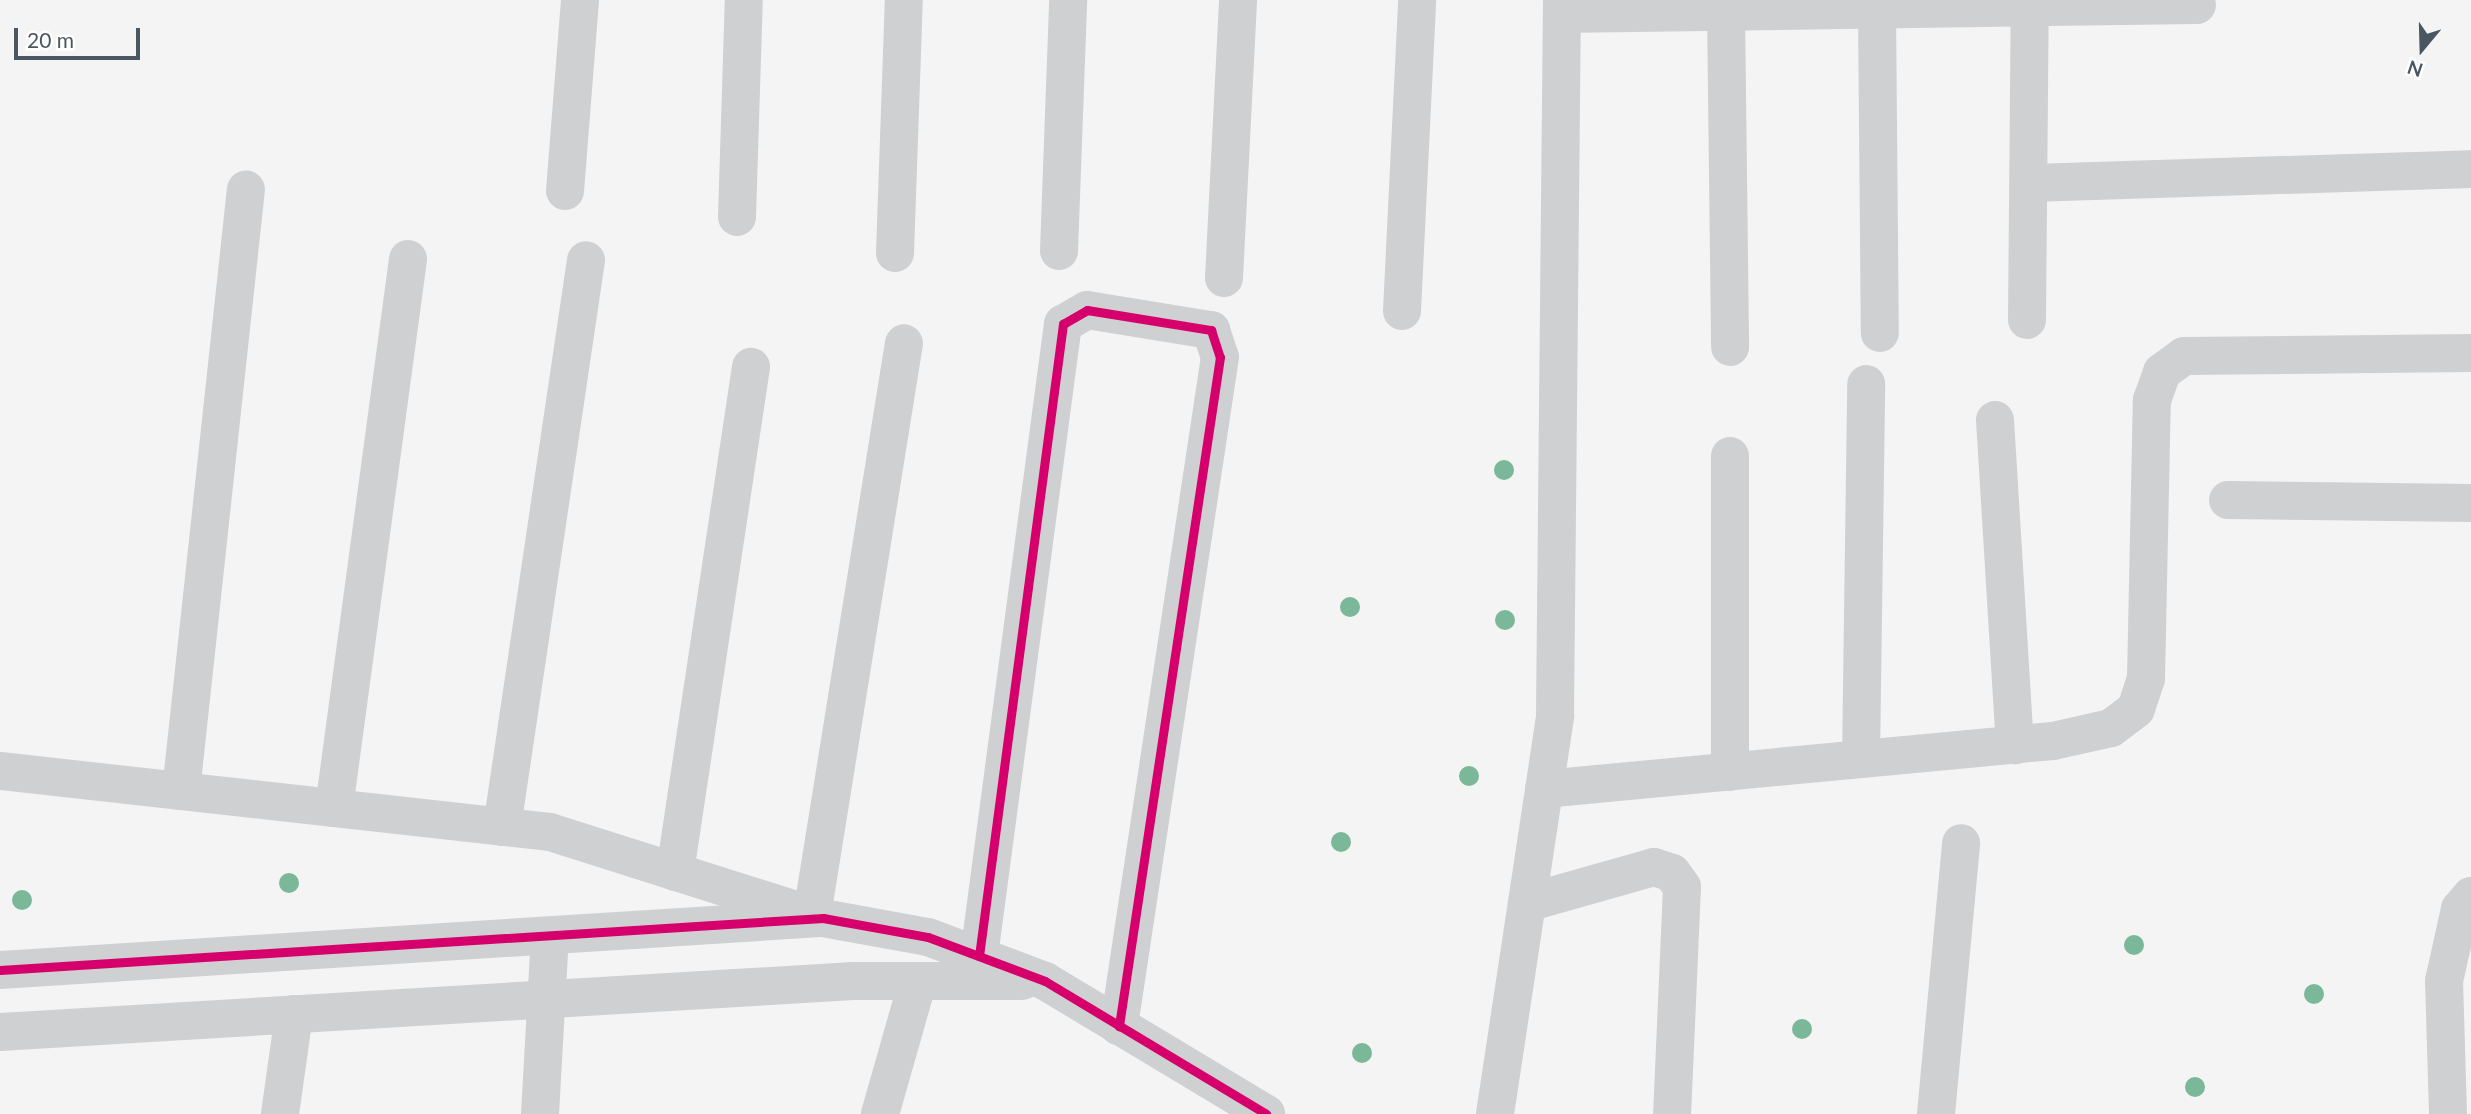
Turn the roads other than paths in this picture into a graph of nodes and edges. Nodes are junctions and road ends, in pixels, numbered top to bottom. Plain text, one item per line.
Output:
1 (580, 0) edge
2 (744, 0) edge
3 (904, 0) edge
4 (1068, 0) edge
5 (1238, 0) edge
6 (1417, 0) edge
7 (2197, 5) dead end
8 (1562, 7) edge
9 (2030, 7) junction
10 (1877, 10) junction
11 (1726, 11) junction
12 (2471, 169) edge
13 (2029, 183) junction
14 (246, 189) dead end
15 (565, 191) dead end
16 (737, 217) dead end
17 (1059, 251) dead end
18 (895, 253) dead end
19 (408, 259) dead end
20 (586, 260) dead end
21 (1224, 278) dead end
22 (1402, 311) dead end
23 (2027, 320) dead end
24 (1880, 333) dead end
25 (904, 343) dead end
26 (1730, 346) dead end
27 (2471, 353) edge
28 (751, 368) dead end
29 (1866, 384) dead end
30 (1995, 420) dead end
31 (1730, 456) dead end
32 (2228, 500) dead end
33 (2471, 503) edge
34 (2015, 745) junction
35 (1861, 759) junction
36 (0, 771) edge
37 (1730, 772) junction
38 (1544, 789) junction
39 (181, 791) junction
40 (334, 808) junction
41 (502, 827) junction
42 (1961, 843) dead end
43 (675, 872) junction
44 (2471, 896) edge
45 (1527, 904) junction
46 (818, 917) junction
47 (550, 936) junction
48 (979, 957) junction
49 (0, 970) edge
50 (918, 981) junction
51 (1045, 981) junction
52 (549, 999) junction
53 (294, 1014) junction
54 (1119, 1026) junction
55 (0, 1032) edge
56 (280, 1114) edge
57 (540, 1114) edge
58 (880, 1114) edge
59 (1266, 1114) edge
60 (1495, 1114) edge
61 (1672, 1114) edge
62 (1936, 1114) edge
63 (2448, 1114) edge

1 - 15 street
2 - 16 street
3 - 18 street
4 - 17 street
5 - 21 street
6 - 22 street
7 - 9 street
8 - 11 street
8 - 38 street
9 - 10 street
9 - 13 street
10 - 11 street
10 - 24 street
11 - 26 street
12 - 13 street
13 - 23 street
14 - 39 street
19 - 40 street
20 - 41 street
25 - 46 street
27 - 34 street
28 - 43 street
29 - 35 street
30 - 34 street
31 - 37 street
32 - 33 street
34 - 35 street
35 - 37 street
36 - 39 street
37 - 38 street
38 - 45 street
39 - 40 street
40 - 41 street
41 - 43 street
42 - 62 street
43 - 46 street
44 - 63 street
45 - 60 street
45 - 61 street
46 - 47 street
46 - 48 street
47 - 49 street
47 - 52 street
48 - 51 street
48 - 54 street
50 - 51 street
50 - 52 street
50 - 58 street
51 - 54 street
52 - 53 street
52 - 57 street
53 - 55 street
53 - 56 street
54 - 59 street

